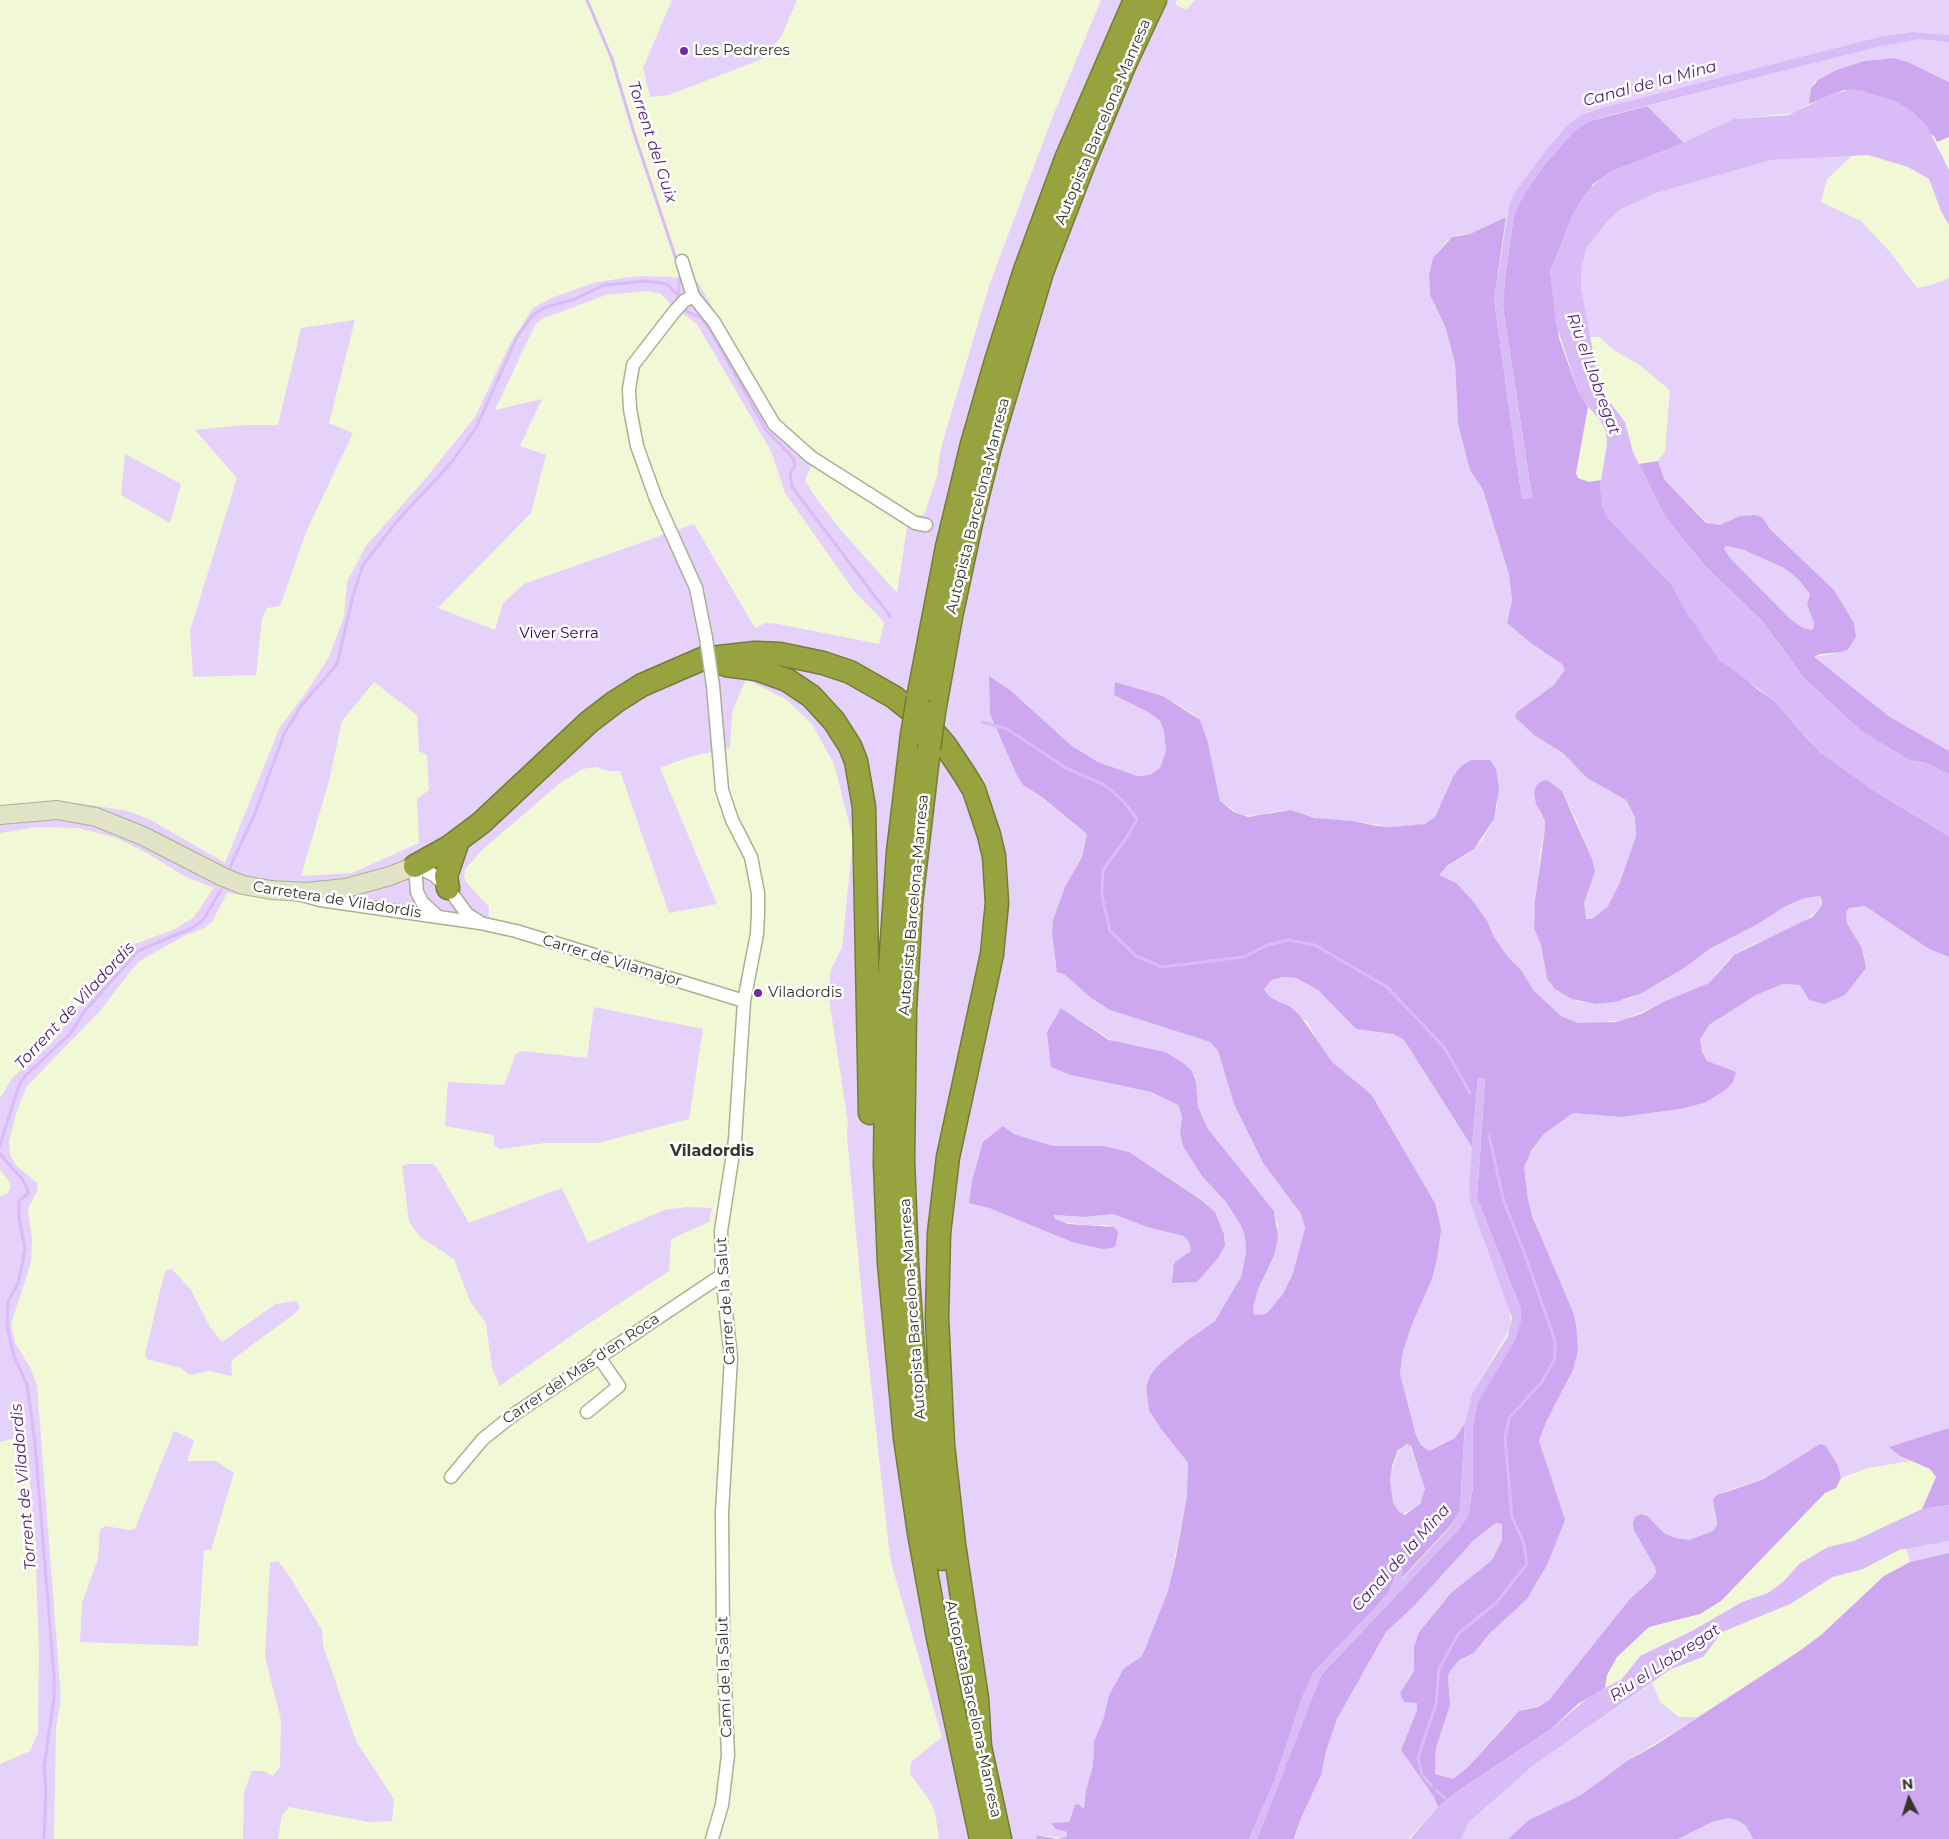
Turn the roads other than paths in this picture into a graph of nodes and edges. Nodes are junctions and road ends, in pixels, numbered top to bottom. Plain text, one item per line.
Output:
1 (1136, 0) edge
2 (1155, 0) edge
3 (682, 261) dead end
4 (689, 298) junction
5 (926, 525) dead end
6 (680, 668) junction
7 (926, 705) junction
8 (921, 742) junction
9 (0, 815) edge
10 (458, 841) junction
11 (415, 866) junction
12 (448, 888) junction
13 (292, 892) junction
14 (438, 917) junction
15 (480, 923) junction
16 (744, 1001) junction
17 (722, 1274) junction
18 (598, 1356) junction
19 (586, 1412) dead end
20 (451, 1477) dead end
21 (722, 1512) joint
22 (938, 1638) junction
23 (980, 1747) junction
24 (712, 1839) edge
25 (981, 1839) edge
26 (1000, 1839) edge

1 - 7 highway, Autopista Barcelona-Manresa
2 - 7 highway, Autopista Barcelona-Manresa
3 - 4 street
4 - 5 street
4 - 16 street, Carrer de la Salut, bridge
6 - 10 highway
6 - 22 highway
6 - 23 highway
7 - 8 highway, Autopista Barcelona-Manresa, bridge
8 - 22 highway, Autopista Barcelona-Manresa
8 - 23 highway, Autopista Barcelona-Manresa
9 - 13 street, Carretera de Viladordis
10 - 11 highway
10 - 12 highway
11 - 12 street
11 - 13 street
11 - 14 street
12 - 15 street
13 - 14 street, Carretera de Viladordis
14 - 15 street, Carretera de Viladordis
15 - 16 street, Carrer de Vilamajor
16 - 17 street, Carrer de la Salut
17 - 18 street, Carrer del Mas d'en Roca
17 - 21 street, Carrer de la Salut
18 - 19 street
18 - 20 street, Carrer del Mas d'en Roca
21 - 24 street, Camí de la Salut
22 - 25 highway, Autopista Barcelona-Manresa
23 - 26 highway, Autopista Barcelona-Manresa

